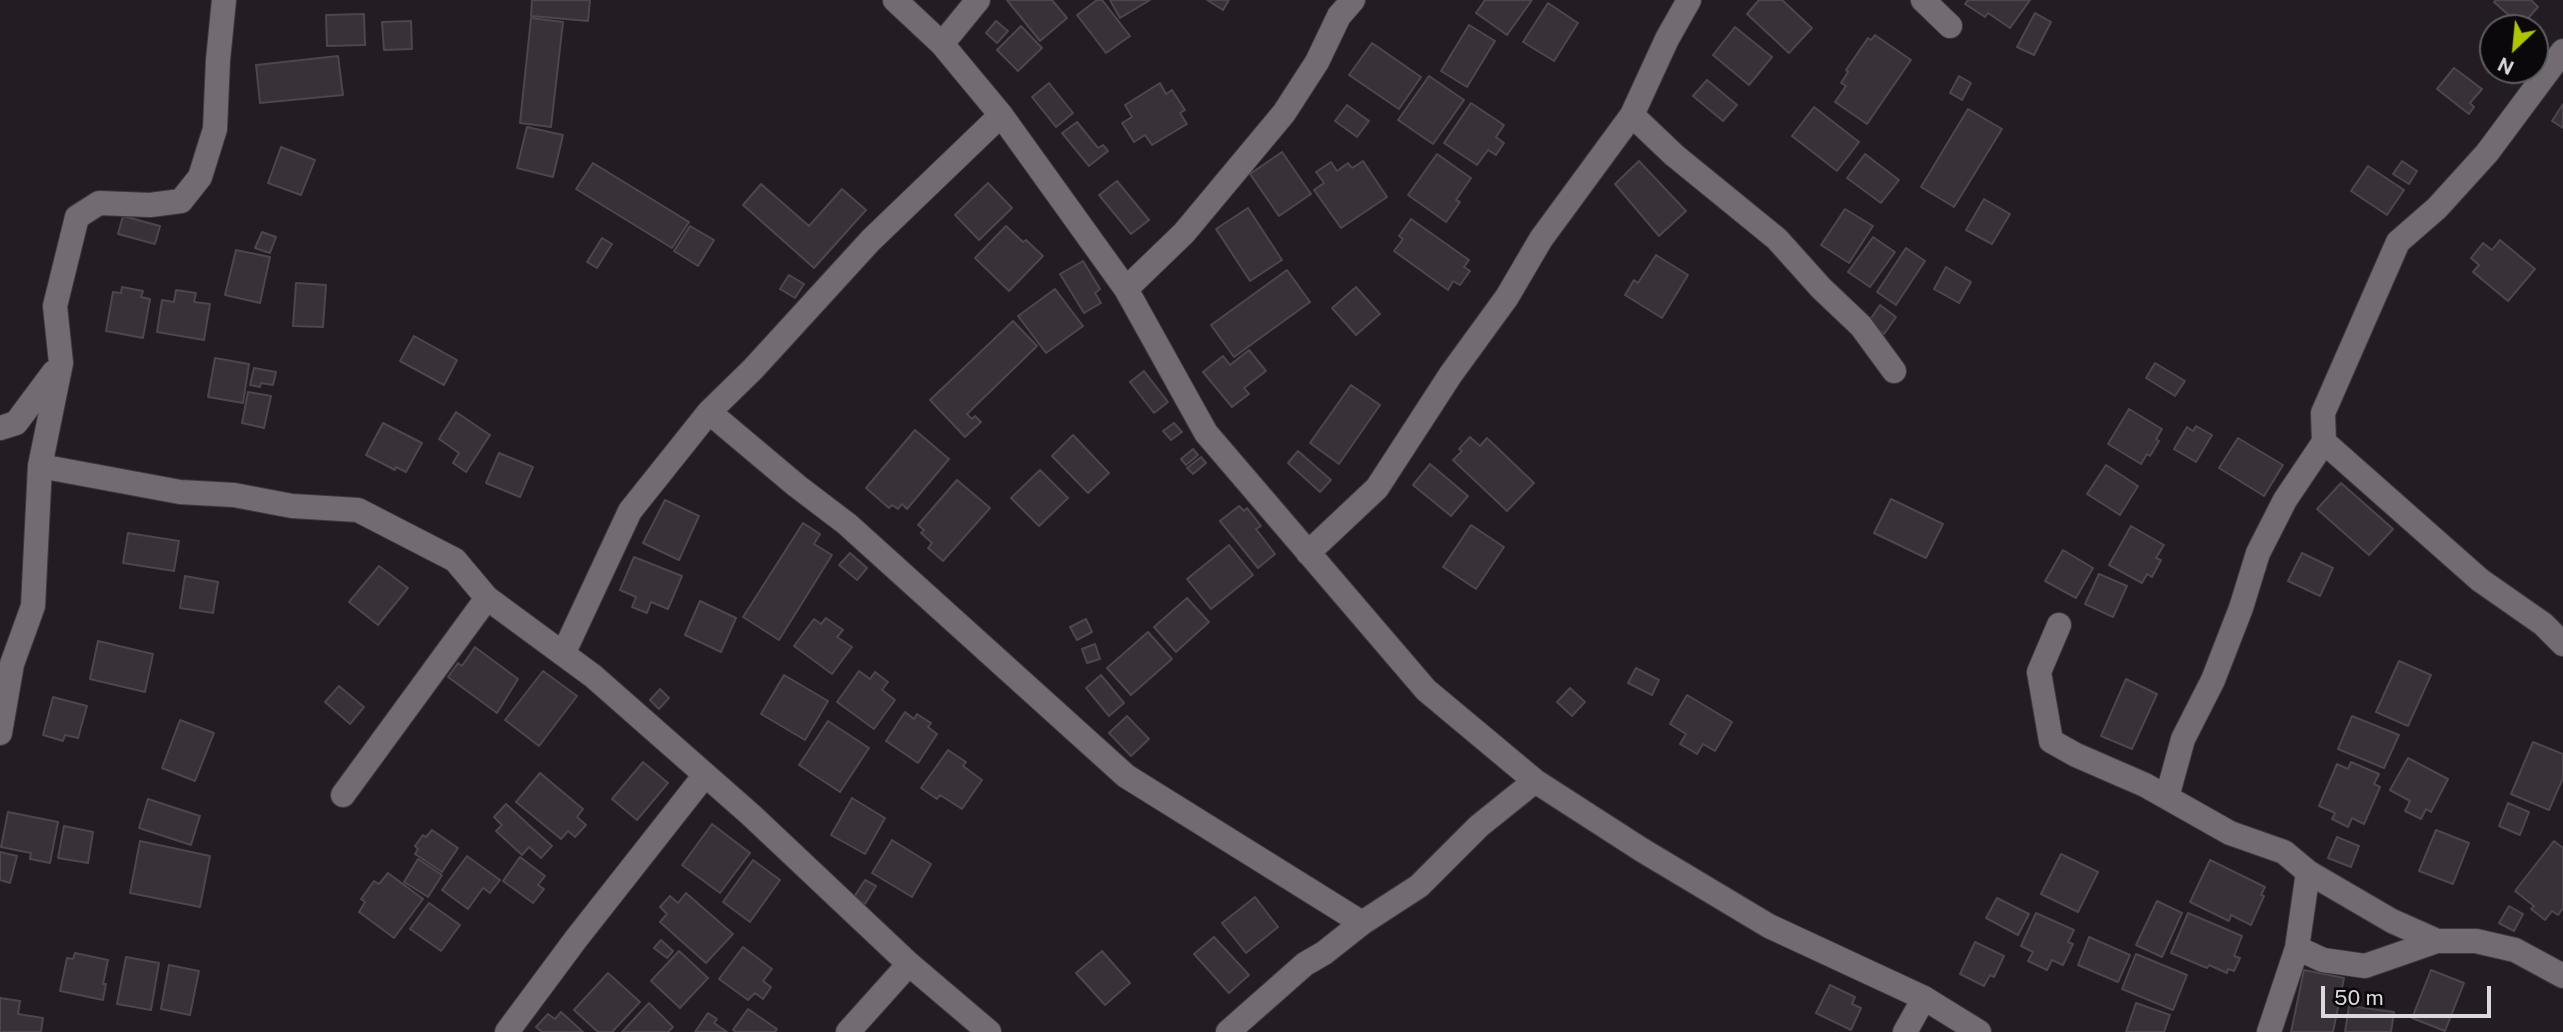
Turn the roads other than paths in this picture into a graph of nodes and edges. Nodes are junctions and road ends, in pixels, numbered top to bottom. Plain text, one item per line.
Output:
1 (224, 0) edge
2 (895, 0) edge
3 (978, 0) edge
4 (1353, 0) edge
5 (1689, 0) edge
6 (1923, 0) edge
7 (1950, 26) dead end
8 (942, 44) junction
9 (2560, 58) edge
10 (1001, 115) junction
11 (1632, 115) junction
12 (1126, 289) junction
13 (61, 363) junction
14 (1894, 370) dead end
15 (709, 412) junction
16 (0, 428) edge
17 (2324, 442) junction
18 (40, 466) junction
19 (1308, 553) junction
20 (487, 597) junction
21 (2059, 625) dead end
22 (2563, 644) edge
23 (564, 652) junction
24 (0, 733) edge
25 (705, 775) junction
26 (1535, 781) junction
27 (343, 795) dead end
28 (2166, 797) junction
29 (2308, 872) junction
30 (1362, 923) junction
31 (2437, 941) junction
32 (2297, 948) junction
33 (909, 964) junction
34 (2563, 976) edge
35 (1924, 998) junction
36 (507, 1032) edge
37 (848, 1032) edge
38 (989, 1032) edge
39 (1228, 1032) edge
40 (1905, 1032) edge
41 (1979, 1032) edge
42 (2269, 1032) edge

1 - 13 street
2 - 8 street
3 - 8 street
4 - 12 street
5 - 11 street
6 - 7 street
8 - 10 street
9 - 17 street
10 - 12 street
10 - 15 street
11 - 14 street
11 - 19 street
12 - 19 street
13 - 16 street
13 - 18 street
15 - 23 street
15 - 30 street
17 - 22 street
17 - 28 street
18 - 20 street
18 - 24 street
19 - 26 street
20 - 23 street
20 - 27 street
21 - 28 street
23 - 25 street
25 - 33 street
25 - 36 street
26 - 30 street
26 - 35 street
28 - 29 street
29 - 31 street
29 - 32 street
30 - 39 street
31 - 32 street
31 - 34 street
32 - 42 street
33 - 37 street
33 - 38 street
35 - 40 street
35 - 41 street

